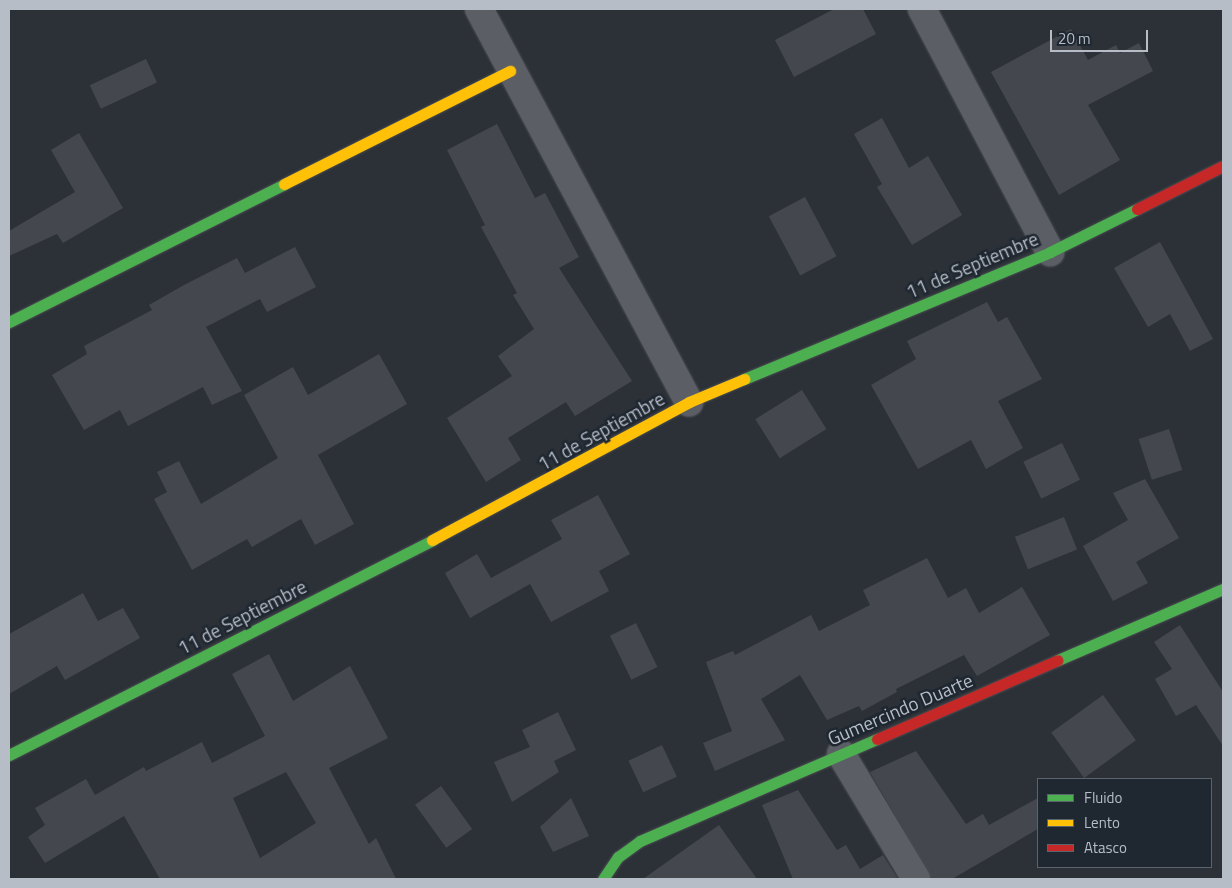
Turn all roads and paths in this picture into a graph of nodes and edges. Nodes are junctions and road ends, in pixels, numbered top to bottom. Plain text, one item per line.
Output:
1 (479, 9) edge
2 (922, 9) edge
3 (510, 71) junction
4 (1223, 166) edge
5 (1050, 252) junction
6 (9, 322) edge
7 (689, 402) junction
8 (1223, 589) edge
9 (840, 754) junction
10 (9, 755) edge
11 (603, 879) edge
12 (916, 879) edge

1 - 3 street
2 - 5 street
3 - 6 main road
3 - 7 street
4 - 5 main road, 11 de Septiembre
5 - 7 main road, 11 de Septiembre
7 - 10 main road, 11 de Septiembre
8 - 9 main road, Gumercindo Duarte
9 - 11 main road, Gumercindo Duarte
9 - 12 street

